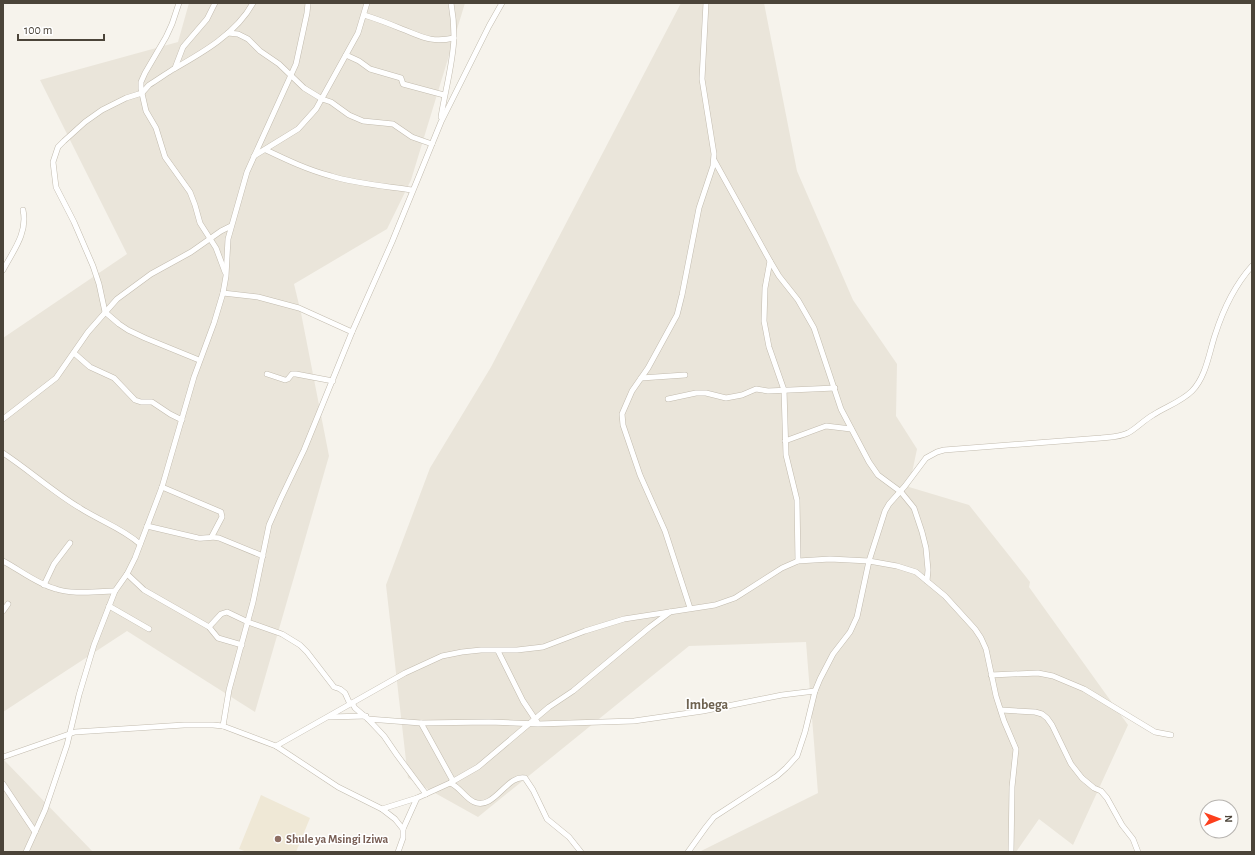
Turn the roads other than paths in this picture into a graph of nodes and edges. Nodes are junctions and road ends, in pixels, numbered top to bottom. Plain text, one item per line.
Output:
1 (179, 3) edge
2 (215, 3) edge
3 (253, 3) edge
4 (308, 3) edge
5 (367, 3) edge
6 (451, 3) edge
7 (502, 3) edge
8 (706, 3) edge
9 (364, 15) junction
10 (228, 33) junction
11 (454, 38) junction
12 (346, 55) junction
13 (175, 68) junction
14 (291, 76) junction
15 (141, 93) junction
16 (444, 95) junction
17 (322, 99) junction
18 (440, 122) junction
19 (432, 144) junction
20 (266, 150) junction
21 (254, 156) junction
22 (714, 160) junction
23 (412, 190) junction
24 (23, 210) dead end
25 (231, 226) junction
26 (210, 240) junction
27 (770, 261) junction
28 (1252, 266) edge
29 (3, 270) edge
30 (226, 276) junction
31 (223, 293) junction
32 (105, 312) junction
33 (352, 332) junction
34 (74, 353) junction
35 (199, 360) junction
36 (267, 374) dead end
37 (685, 375) dead end
38 (641, 378) junction
39 (333, 381) junction
40 (835, 388) junction
41 (784, 390) junction
42 (668, 399) dead end
43 (3, 419) edge
44 (182, 420) junction
45 (851, 429) junction
46 (786, 441) junction
47 (3, 453) edge
48 (162, 487) junction
49 (901, 492) junction
50 (147, 526) junction
51 (212, 536) junction
52 (70, 543) dead end
53 (140, 544) junction
54 (263, 556) junction
55 (3, 561) edge
56 (798, 561) junction
57 (868, 561) junction
58 (127, 574) junction
59 (927, 581) junction
60 (44, 585) junction
61 (115, 591) junction
62 (8, 604) dead end
63 (109, 606) junction
64 (690, 608) junction
65 (3, 611) edge
66 (672, 611) junction
67 (248, 622) junction
68 (209, 627) junction
69 (149, 629) dead end
70 (242, 645) junction
71 (498, 651) junction
72 (991, 675) junction
73 (815, 691) junction
74 (351, 704) junction
75 (1001, 710) junction
76 (327, 716) junction
77 (367, 717) junction
78 (537, 722) junction
79 (421, 723) junction
80 (530, 724) junction
81 (223, 726) junction
82 (71, 733) junction
83 (1171, 735) dead end
84 (276, 746) junction
85 (3, 757) edge
86 (451, 782) junction
87 (3, 784) edge
88 (426, 794) junction
89 (417, 798) junction
90 (382, 809) junction
91 (403, 829) junction
92 (35, 832) junction
93 (26, 852) edge
94 (398, 852) edge
95 (581, 852) edge
96 (688, 852) edge
97 (1011, 852) edge
98 (1138, 852) edge

1 - 15 street
2 - 13 street
3 - 10 street
4 - 14 street
5 - 9 street
6 - 11 street
7 - 18 street
8 - 22 street
9 - 11 street
9 - 12 street
10 - 13 street
10 - 14 street
11 - 16 street
12 - 16 street
12 - 17 street
13 - 15 street
14 - 17 street
14 - 21 street
15 - 26 street
15 - 32 street
16 - 18 street
17 - 19 street
17 - 20 street
18 - 19 street
19 - 23 street
20 - 21 street
20 - 23 street
21 - 25 street
22 - 27 street
22 - 38 street
23 - 33 street
24 - 29 street
25 - 26 street
25 - 30 street
26 - 30 street
26 - 32 street
27 - 40 street
27 - 41 street
28 - 49 street
30 - 31 street
31 - 33 street
31 - 35 street
32 - 34 street
32 - 35 street
33 - 39 street
34 - 43 street
34 - 44 street
35 - 44 street
36 - 39 street
37 - 38 street
38 - 64 street
39 - 54 street
40 - 41 street
40 - 45 street
41 - 42 street
41 - 46 street
44 - 48 street
45 - 46 street
45 - 49 street
46 - 56 street
47 - 53 street
48 - 50 street
48 - 51 street
49 - 57 street
49 - 59 street
50 - 51 street
50 - 53 street
51 - 54 street
52 - 60 street
53 - 58 street
54 - 67 street
55 - 60 street
56 - 57 street
56 - 64 street
57 - 59 street
57 - 73 street
58 - 61 street
58 - 68 street
59 - 72 street
60 - 61 street
61 - 63 street
62 - 65 street
63 - 69 street
63 - 82 street
64 - 66 street
66 - 71 street
66 - 78 street
67 - 68 street
67 - 70 street
67 - 74 street
68 - 70 street
70 - 81 street
71 - 74 street
71 - 78 street
72 - 75 street
72 - 83 street
73 - 78 street
73 - 96 street
74 - 76 street
74 - 77 street
75 - 97 street
75 - 98 street
76 - 77 street
76 - 84 street
77 - 79 street
77 - 88 street
78 - 80 street
79 - 80 street
79 - 86 street
80 - 86 street
81 - 82 street
81 - 84 street
82 - 85 street
82 - 92 street
84 - 90 street
86 - 88 street
86 - 95 street
87 - 92 street
88 - 89 street
89 - 90 street
89 - 91 street
90 - 91 street
91 - 94 street
92 - 93 street

